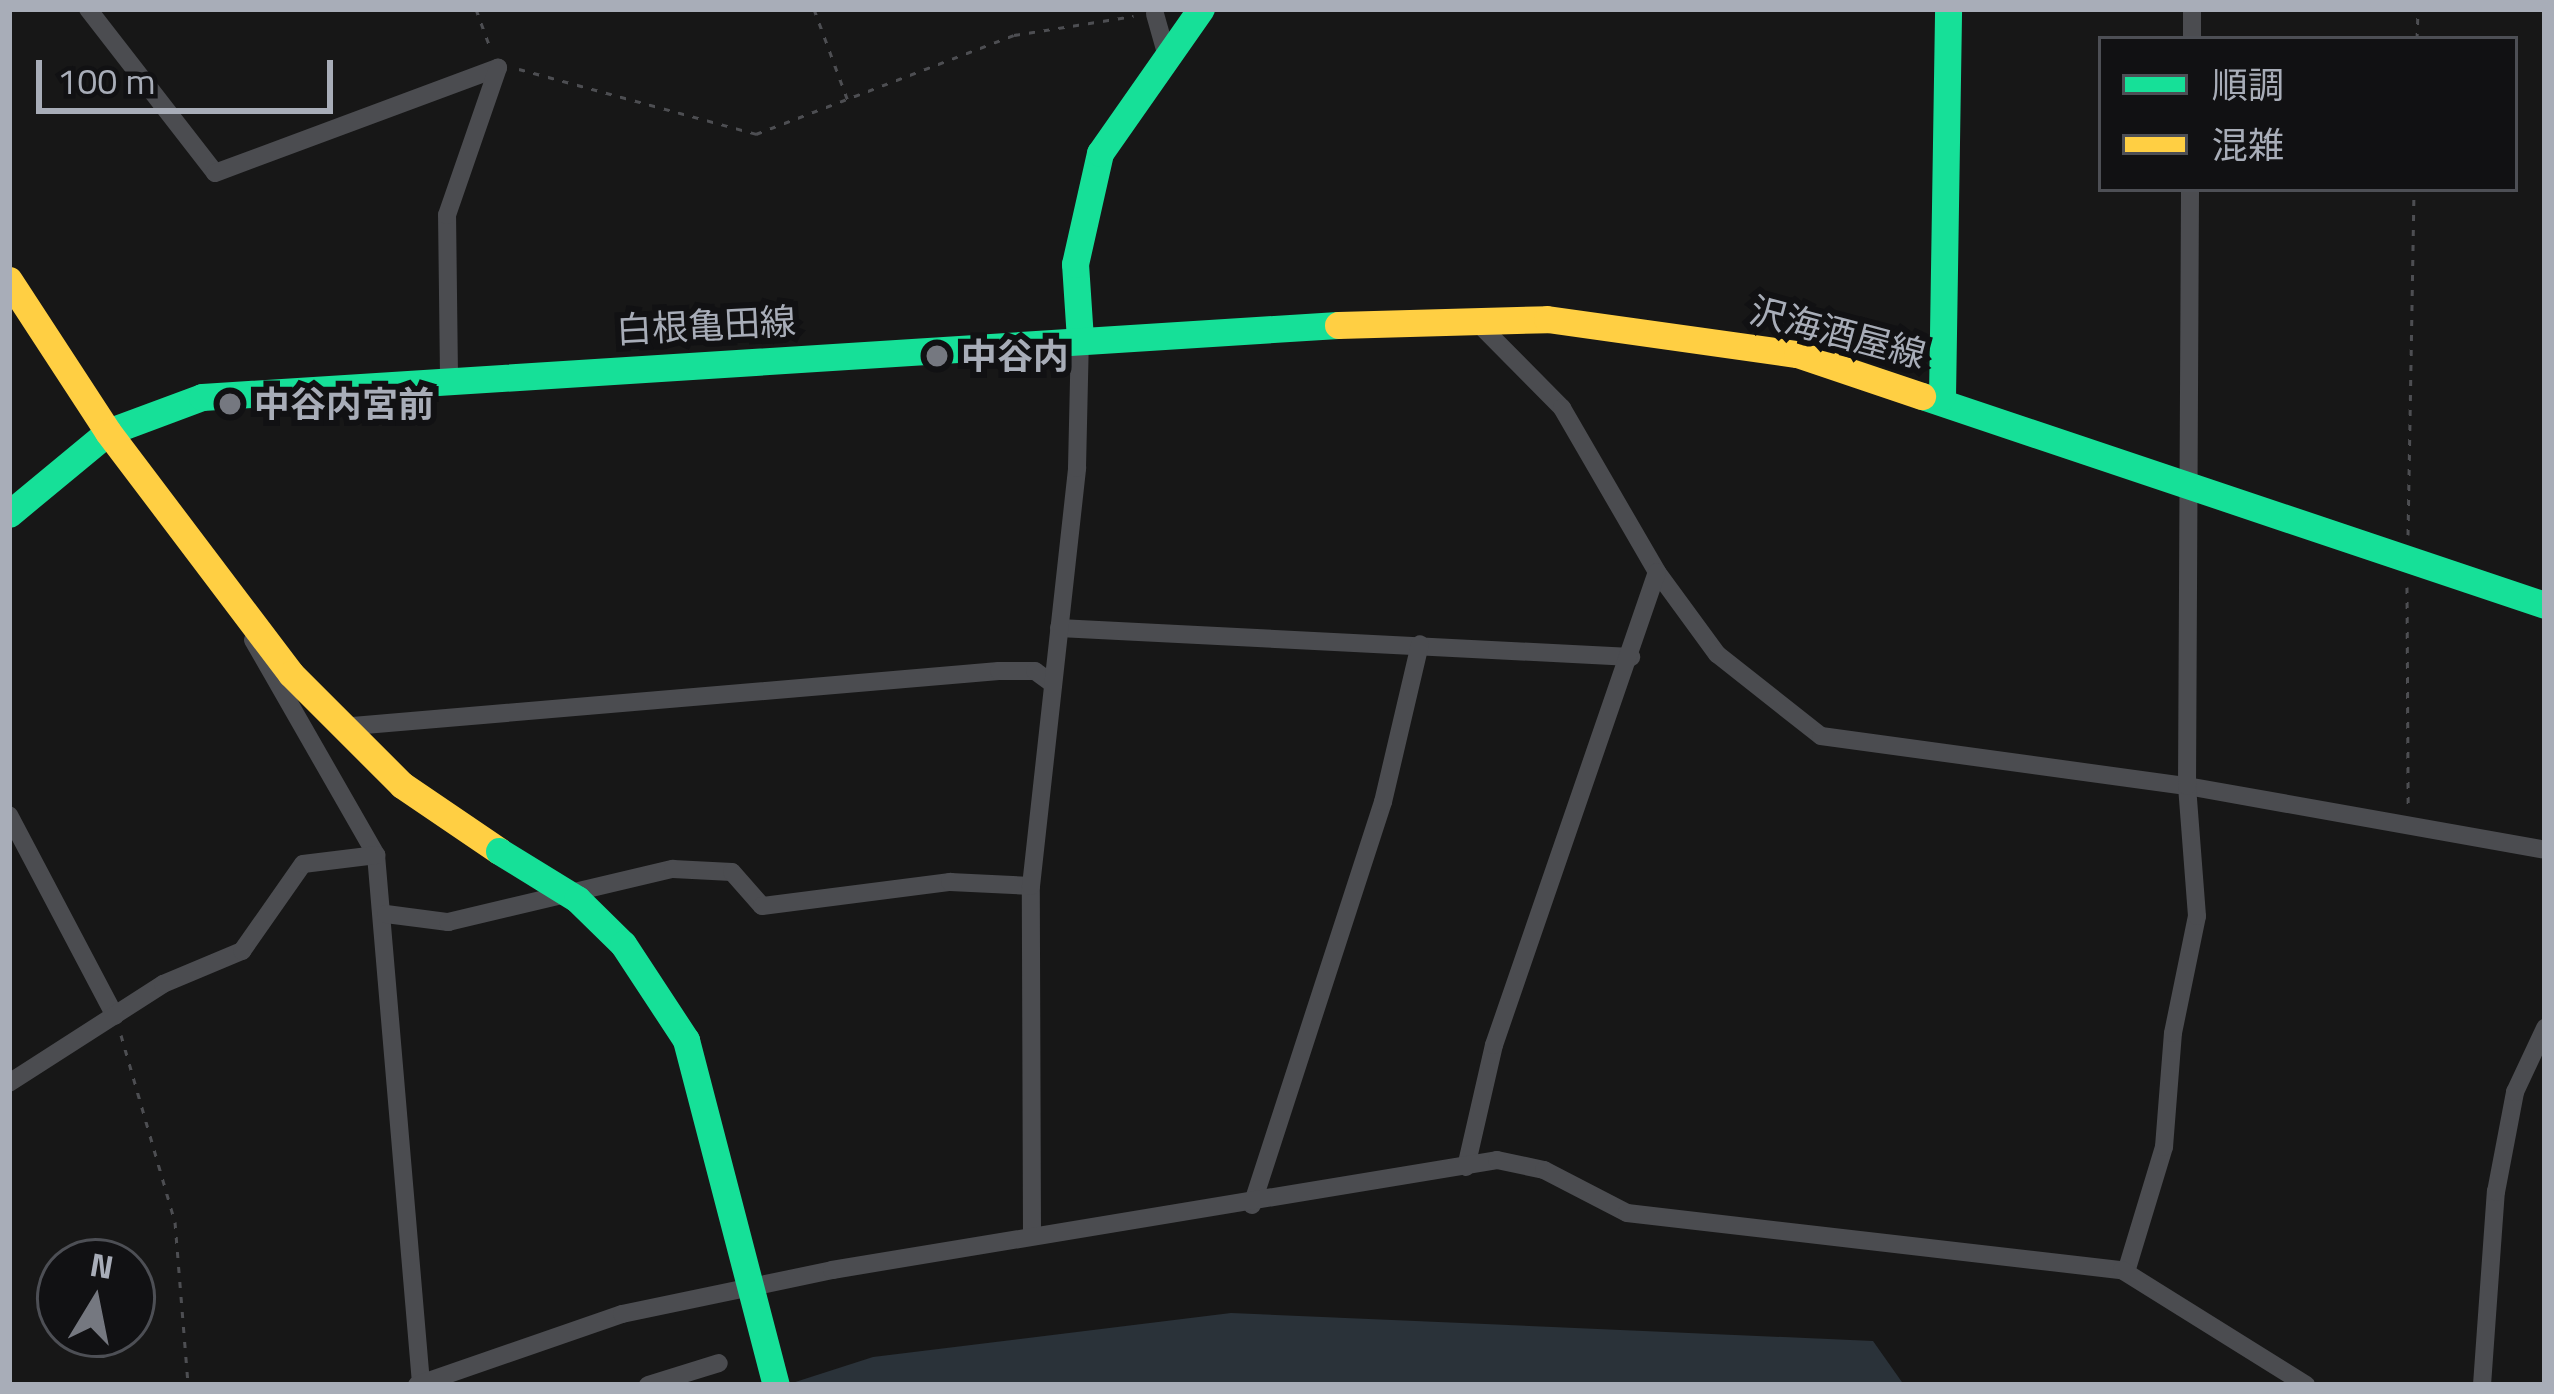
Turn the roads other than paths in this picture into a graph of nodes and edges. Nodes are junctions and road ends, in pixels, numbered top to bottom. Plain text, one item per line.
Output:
1 (88, 9) edge
2 (1201, 9) edge
3 (1948, 9) edge
4 (1155, 14) road end
5 (1166, 53) junction
6 (2190, 192) edge
7 (9, 280) edge
8 (1473, 318) junction
9 (1079, 339) junction
10 (449, 376) junction
11 (1942, 397) junction
12 (108, 432) junction
13 (2187, 481) junction
14 (9, 514) edge
15 (1657, 572) junction
16 (2545, 605) edge
17 (240, 614) junction
18 (1060, 628) junction
19 (1420, 644) junction
20 (1630, 657) junction
21 (1053, 684) junction
22 (341, 727) junction
23 (2187, 786) junction
24 (9, 815) edge
25 (2545, 850) edge
26 (376, 855) junction
27 (1031, 886) junction
28 (386, 914) junction
29 (115, 1016) junction
30 (2545, 1028) edge
31 (9, 1083) edge
32 (1466, 1167) junction
33 (1252, 1205) junction
34 (1032, 1236) junction
35 (2126, 1272) junction
36 (719, 1363) dead end
37 (419, 1384) edge
38 (647, 1385) edge
39 (776, 1385) edge
40 (2306, 1385) edge
41 (2482, 1385) edge

1 - 10 street
2 - 5 main road
3 - 11 main road
4 - 5 street
5 - 9 main road
6 - 13 street
7 - 12 main road
8 - 9 main road, 沢海酒屋線
8 - 11 main road, 沢海酒屋線
8 - 15 street
9 - 10 main road, 白根亀田線
9 - 18 street
10 - 12 main road, 白根亀田線
11 - 13 main road, 沢海酒屋線
12 - 14 main road, 白根亀田線
12 - 17 main road
13 - 16 main road, 沢海酒屋線
13 - 23 street
15 - 20 street
15 - 23 street
17 - 22 main road
17 - 26 street
18 - 19 street
18 - 21 street
19 - 20 street
19 - 33 street
20 - 32 street
21 - 22 street
21 - 27 street
22 - 39 main road, bridge
23 - 25 street
23 - 35 street
24 - 29 street
26 - 28 street
26 - 29 street
27 - 28 street
27 - 34 street
28 - 37 street
29 - 31 street
30 - 41 street
32 - 33 street
32 - 35 street
33 - 34 street
34 - 37 street
35 - 40 street
36 - 38 street

